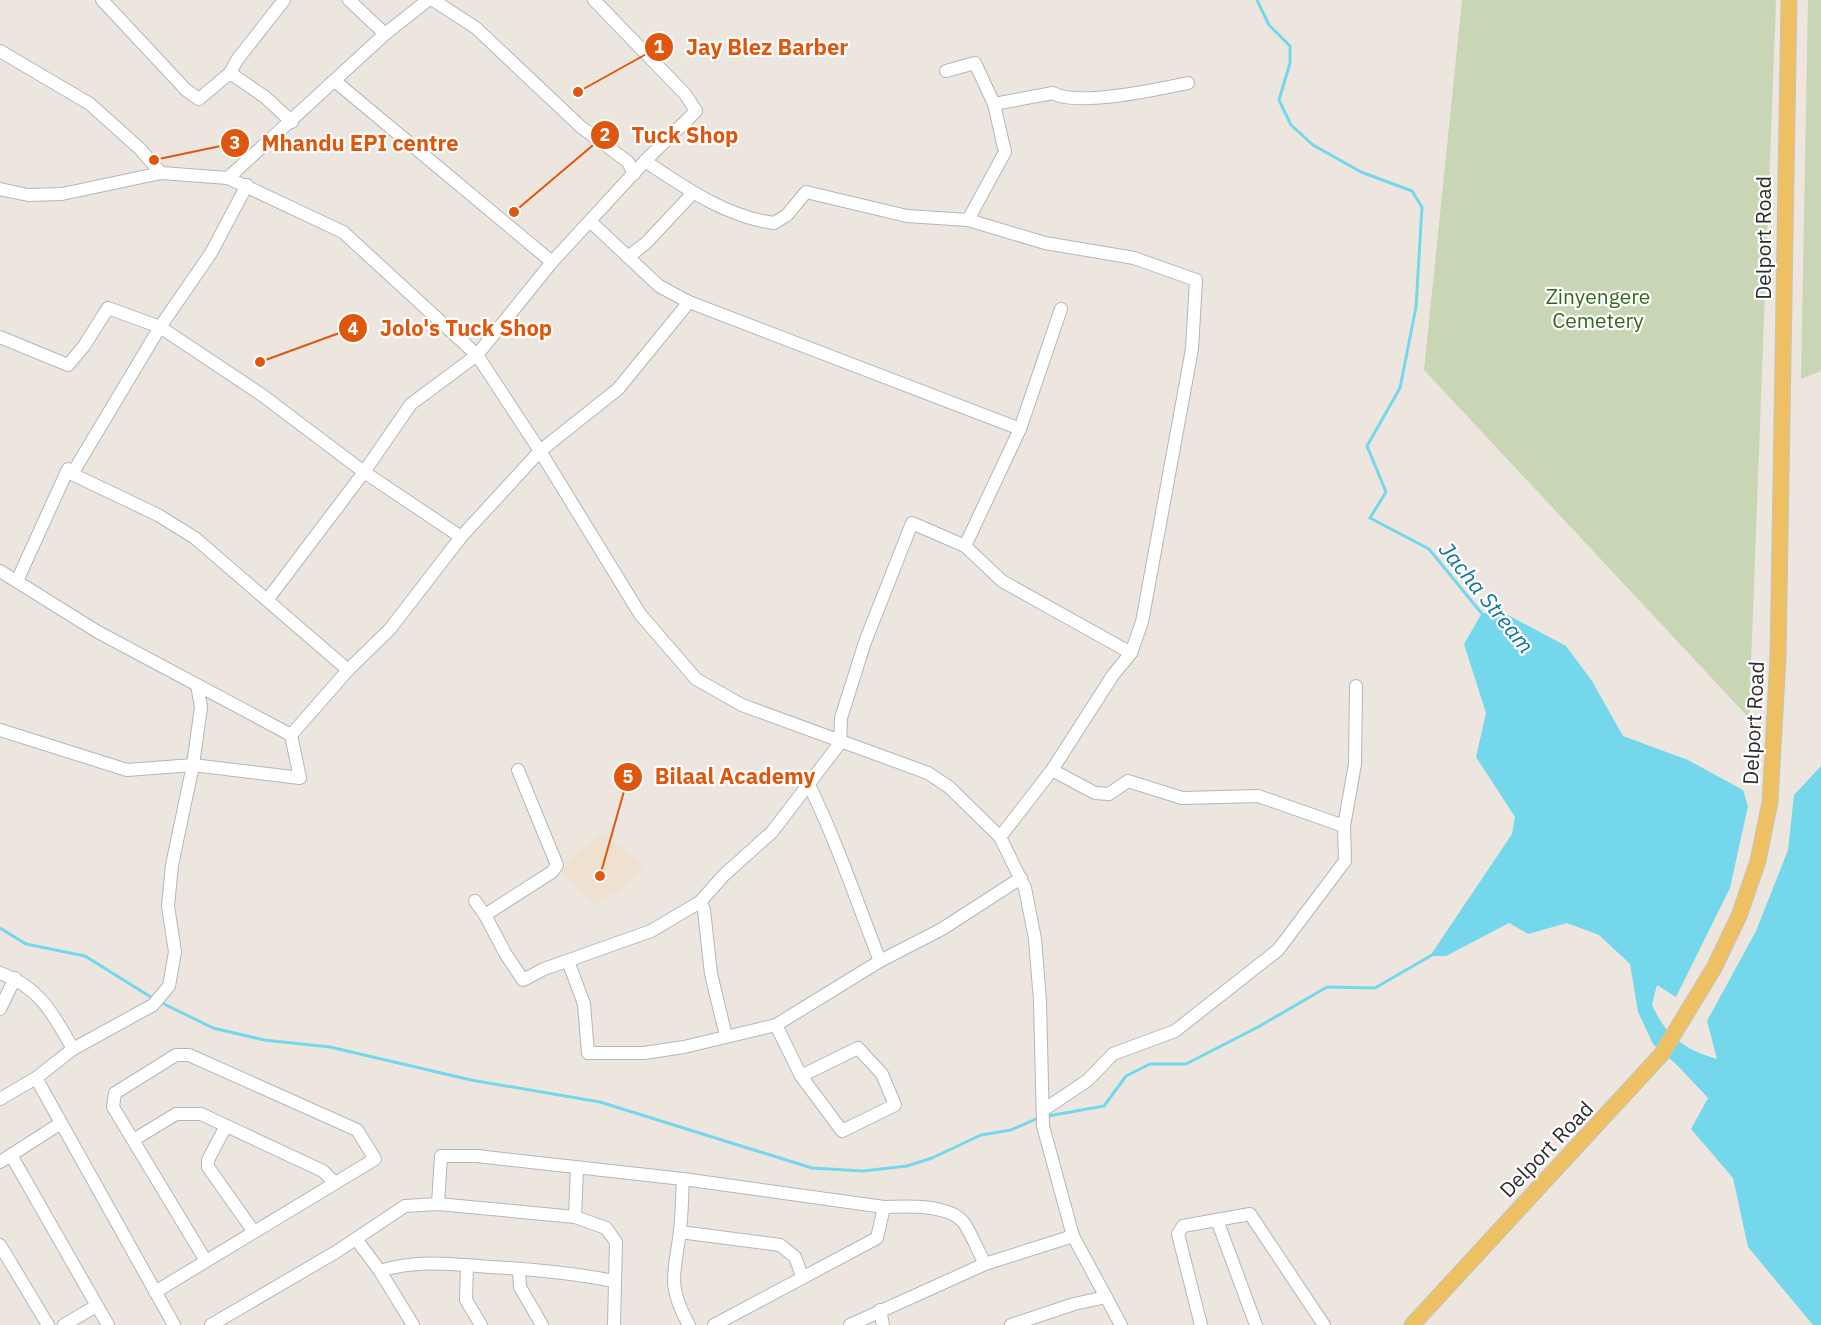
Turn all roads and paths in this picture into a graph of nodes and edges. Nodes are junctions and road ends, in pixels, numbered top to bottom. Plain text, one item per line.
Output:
1 (102, 0) edge
2 (284, 0) edge
3 (349, 0) edge
4 (428, 0) edge
5 (433, 0) edge
6 (594, 0) edge
7 (615, 0) edge
8 (1789, 0) edge
9 (605, 9) junction
10 (385, 34) junction
11 (0, 51) edge
12 (946, 71) dead end
13 (230, 73) junction
14 (336, 82) junction
15 (1188, 83) dead end
16 (994, 104) junction
17 (292, 122) junction
18 (645, 161) junction
19 (161, 173) junction
20 (634, 174) junction
21 (228, 178) junction
22 (248, 185) junction
23 (0, 189) edge
24 (693, 193) junction
25 (968, 220) junction
26 (591, 222) junction
27 (628, 257) junction
28 (552, 262) junction
29 (689, 302) junction
30 (1061, 309) dead end
31 (160, 327) junction
32 (0, 337) edge
33 (477, 355) junction
34 (1020, 429) junction
35 (540, 451) junction
36 (364, 472) junction
37 (72, 474) junction
38 (461, 537) junction
39 (965, 546) junction
40 (0, 571) edge
41 (17, 581) junction
42 (268, 599) junction
43 (1131, 653) junction
44 (348, 670) junction
45 (197, 685) junction
46 (1356, 686) dead end
47 (0, 730) edge
48 (291, 735) junction
49 (840, 743) junction
50 (193, 765) junction
51 (518, 770) dead end
52 (1052, 770) junction
53 (809, 785) junction
54 (1344, 826) junction
55 (1000, 837) junction
56 (1020, 878) junction
57 (475, 901) dead end
58 (700, 902) junction
59 (485, 915) junction
60 (568, 961) junction
61 (880, 961) junction
62 (0, 973) edge
63 (15, 978) junction
64 (0, 1009) edge
65 (776, 1025) junction
66 (726, 1036) junction
67 (74, 1049) junction
68 (801, 1076) junction
69 (36, 1078) junction
70 (0, 1099) edge
71 (1045, 1109) junction
72 (61, 1123) junction
73 (226, 1126) junction
74 (135, 1140) junction
75 (5, 1159) edge
76 (578, 1168) junction
77 (683, 1179) junction
78 (334, 1182) junction
79 (438, 1204) junction
80 (884, 1207) junction
81 (574, 1217) junction
82 (1217, 1220) junction
83 (254, 1232) junction
84 (680, 1232) junction
85 (1073, 1236) junction
86 (356, 1239) junction
87 (0, 1245) edge
88 (206, 1262) junction
89 (985, 1264) junction
90 (467, 1265) junction
91 (519, 1269) junction
92 (380, 1271) junction
93 (802, 1276) junction
94 (614, 1281) junction
95 (155, 1292) junction
96 (1106, 1297) junction
97 (96, 1306) junction
98 (880, 1310) junction
99 (1025, 1322) edge
100 (48, 1325) edge
101 (64, 1325) edge
102 (108, 1325) edge
103 (174, 1325) edge
104 (211, 1325) edge
105 (413, 1325) edge
106 (481, 1325) edge
107 (542, 1325) edge
108 (614, 1325) edge
109 (689, 1325) edge
110 (714, 1325) edge
111 (850, 1325) edge
112 (883, 1325) edge
113 (1011, 1325) edge
114 (1121, 1325) edge
115 (1201, 1325) edge
116 (1256, 1325) edge
117 (1324, 1325) edge
118 (1412, 1325) edge

1 - 13 street
2 - 13 street
3 - 10 street
4 - 10 street
5 - 20 street
6 - 9 street
7 - 9 street
8 - 118 main road, Delport Road
9 - 18 street
10 - 14 street
11 - 19 street
12 - 16 street
13 - 17 street
14 - 17 street
14 - 28 street
15 - 16 street
16 - 25 street
17 - 21 street
18 - 20 street
18 - 24 street
19 - 21 street
19 - 23 street
20 - 26 street
21 - 22 street
22 - 31 street
22 - 33 street
24 - 25 street
24 - 27 street
25 - 43 street
26 - 27 street
26 - 28 street
27 - 29 street
28 - 33 street
29 - 34 street
29 - 35 street
30 - 34 street
31 - 32 street
31 - 36 street
31 - 37 street
33 - 35 street
33 - 36 street
34 - 39 street
35 - 38 street
35 - 49 street
36 - 38 street
36 - 42 street
37 - 41 street
37 - 42 street
38 - 44 street
39 - 43 street
39 - 49 street
40 - 41 street
41 - 45 street
42 - 44 street
43 - 52 street
44 - 48 street
45 - 48 street
45 - 50 street
46 - 54 street
47 - 50 street
48 - 50 street
49 - 53 street
49 - 55 street
50 - 67 street
51 - 59 street
52 - 54 street
52 - 55 street
53 - 58 street
53 - 61 street
54 - 71 street
55 - 56 street
56 - 61 street
56 - 71 street
57 - 59 street
58 - 60 street
58 - 66 street
59 - 60 street
60 - 66 street
61 - 65 street
62 - 63 street
63 - 64 street
63 - 67 street
65 - 66 street
65 - 68 street
67 - 69 street
68 - 68 street
69 - 70 street
69 - 72 street
71 - 85 street
72 - 75 street
72 - 95 street
73 - 74 street
73 - 78 street
73 - 83 street
74 - 78 street
74 - 88 street
75 - 97 street
76 - 77 street
76 - 79 street
76 - 81 street
77 - 80 street
77 - 84 street
78 - 83 street
79 - 81 street
79 - 86 street
80 - 89 street
80 - 93 street
81 - 94 street
82 - 115 street
82 - 116 street
82 - 117 street
83 - 88 street
84 - 93 street
84 - 109 street
85 - 89 street
85 - 96 street
86 - 92 street
86 - 104 street
87 - 100 street
88 - 95 street
89 - 98 street
90 - 91 street
90 - 92 street
90 - 106 street
91 - 94 street
91 - 107 street
92 - 105 street
93 - 110 street
94 - 108 street
95 - 103 street
96 - 99 street
96 - 114 street
97 - 101 street
97 - 102 street
98 - 111 street
98 - 112 street
99 - 113 street

